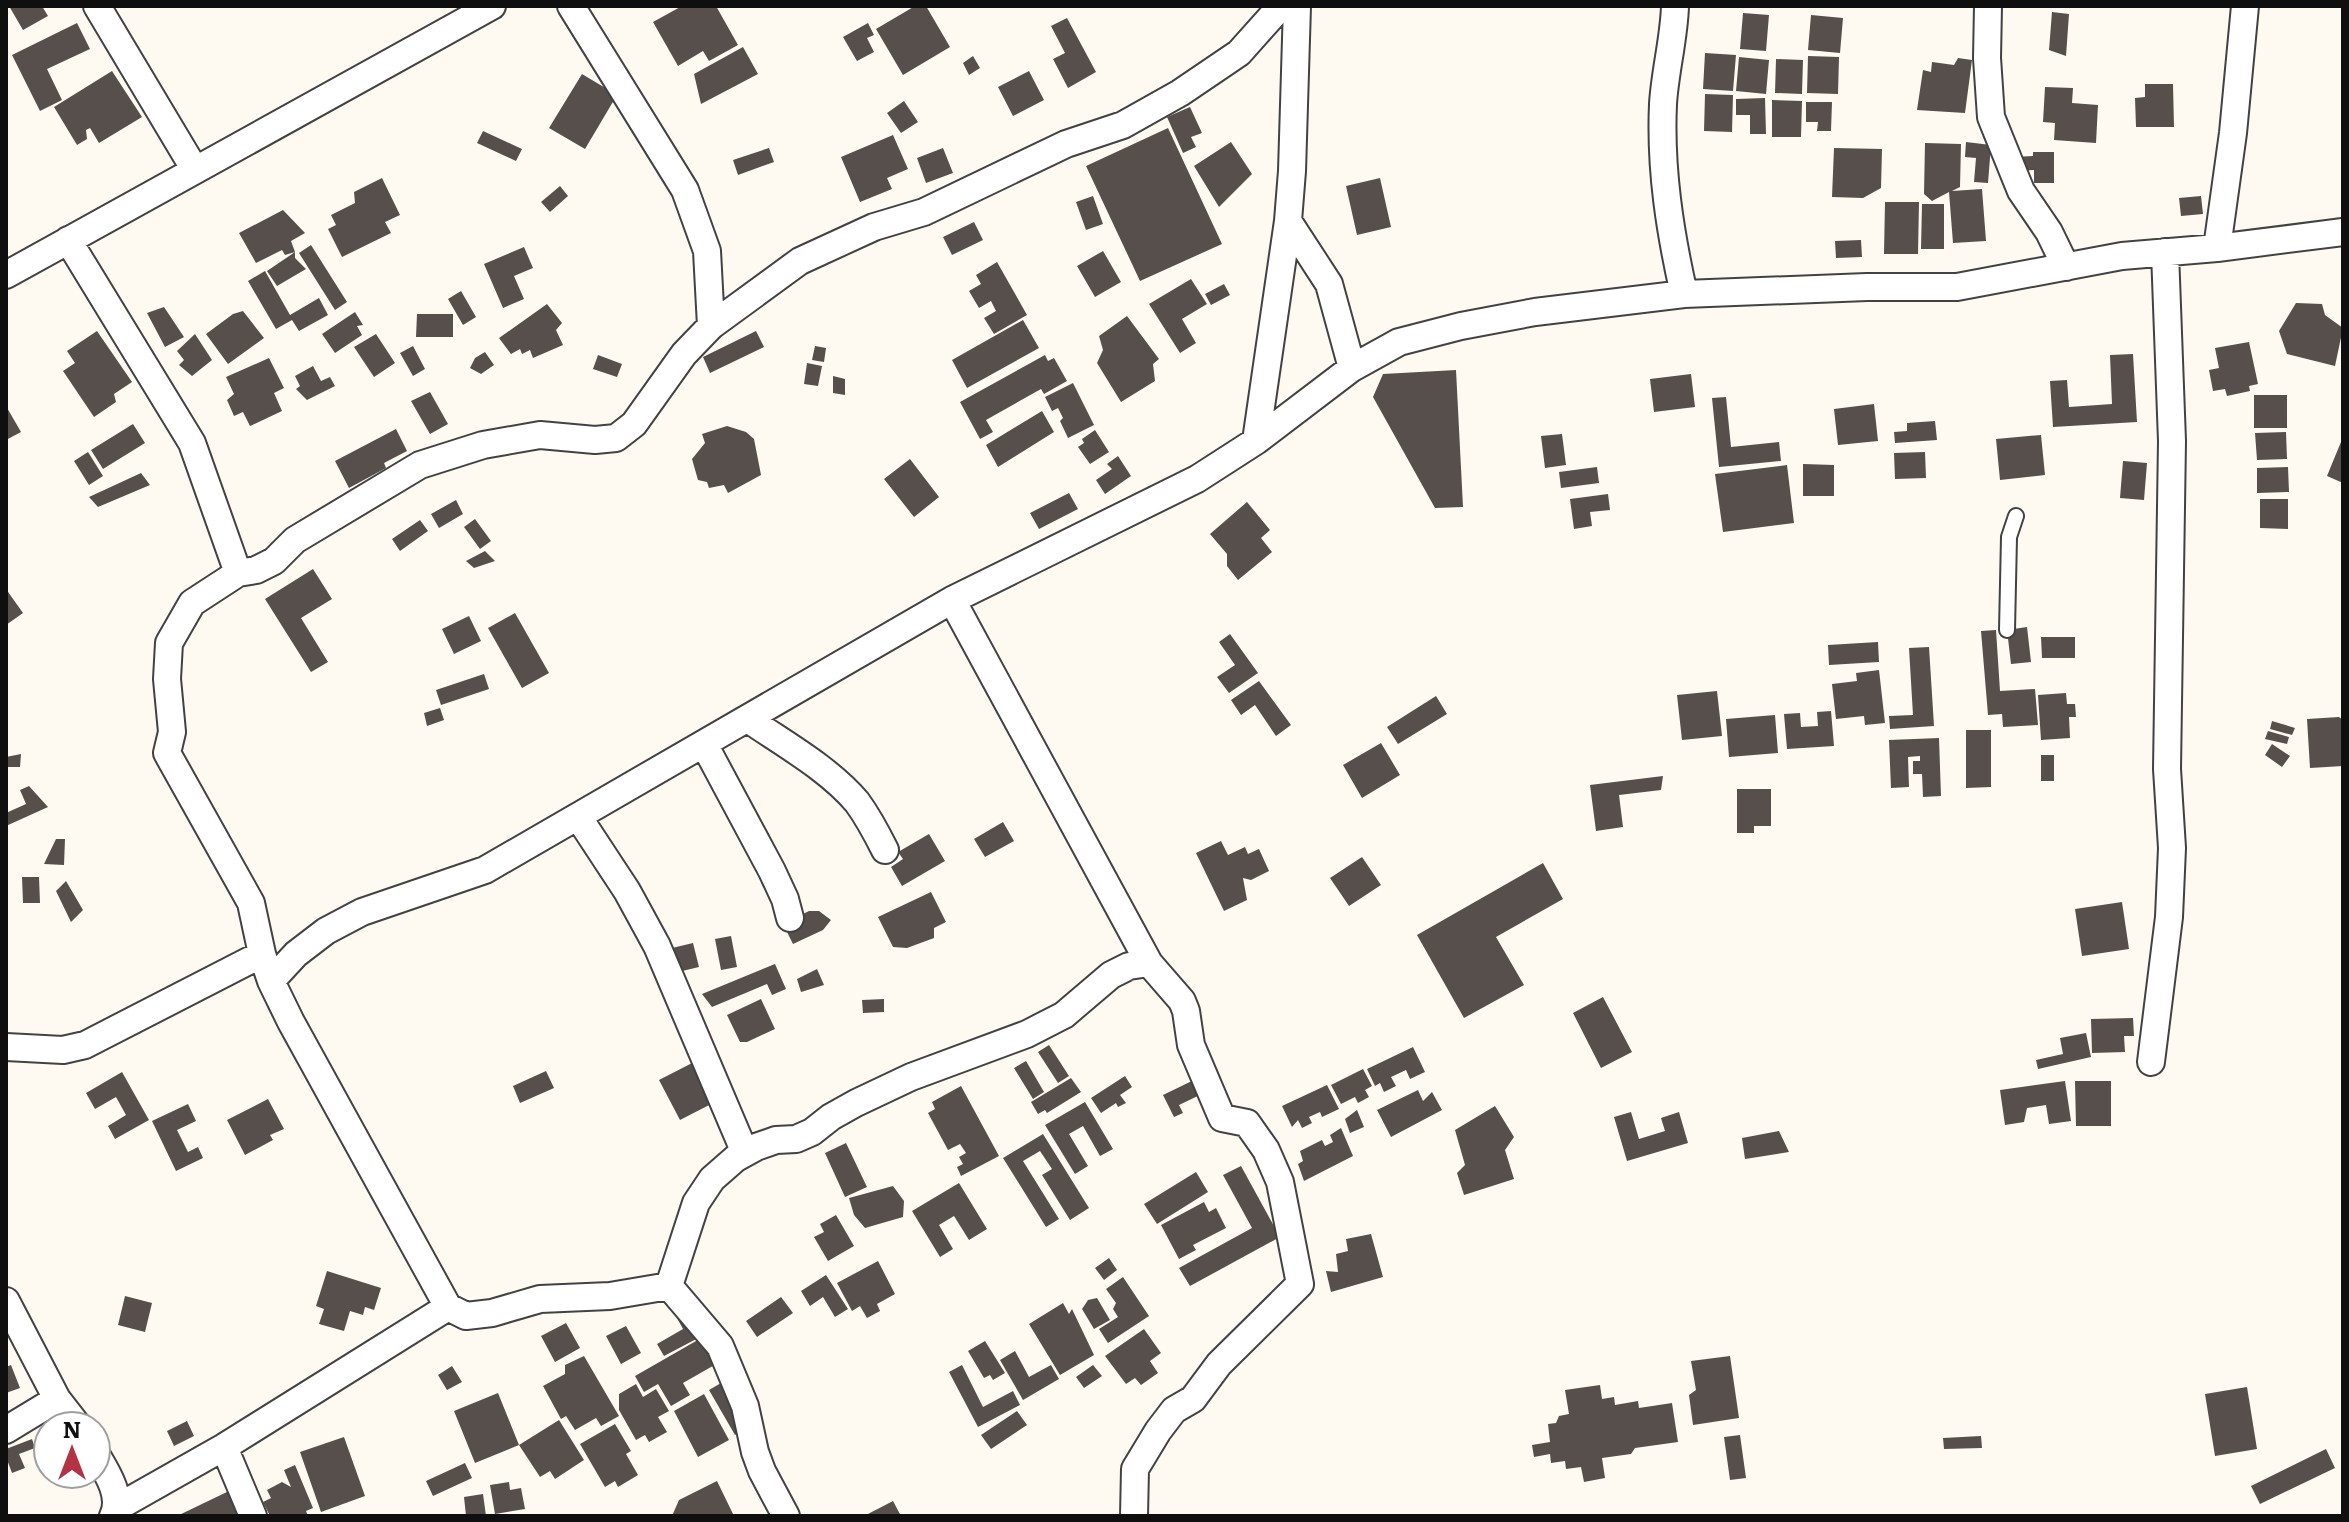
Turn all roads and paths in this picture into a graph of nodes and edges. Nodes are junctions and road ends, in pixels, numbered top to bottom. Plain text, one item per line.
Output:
1 (97, 6) edge
2 (492, 6) edge
3 (571, 6) edge
4 (1281, 6) edge
5 (1297, 6) edge
6 (1675, 6) edge
7 (1988, 6) edge
8 (2245, 6) edge
9 (195, 170) junction
10 (1288, 221) junction
11 (2343, 232) edge
12 (68, 240) junction
13 (2217, 248) junction
14 (2165, 252) junction
15 (2066, 267) junction
16 (6, 275) edge
17 (1684, 294) junction
18 (711, 326) junction
19 (1352, 368) junction
20 (1256, 441) junction
21 (2016, 516) dead end
22 (238, 573) junction
23 (952, 600) junction
24 (2007, 630) dead end
25 (748, 719) junction
26 (704, 744) junction
27 (579, 818) junction
28 (885, 850) dead end
29 (790, 918) dead end
30 (262, 954) junction
31 (1149, 963) junction
32 (271, 981) junction
33 (6, 1047) edge
34 (2151, 1062) dead end
35 (745, 1153) junction
36 (669, 1286) junction
37 (6, 1301) edge
38 (448, 1307) junction
39 (57, 1399) junction
40 (66, 1410) edge
41 (6, 1430) edge
42 (224, 1447) junction
43 (110, 1490) edge
44 (115, 1511) edge
45 (253, 1516) edge
46 (786, 1516) edge
47 (1134, 1516) edge

1 - 9 street
2 - 9 street
3 - 18 street
4 - 18 street
5 - 10 street
6 - 17 street
7 - 15 street
8 - 13 street
9 - 12 street
10 - 19 street
10 - 20 street
11 - 13 street
12 - 16 street
12 - 22 street
13 - 14 street
14 - 15 street
14 - 34 street
15 - 17 street
17 - 19 street
18 - 22 street
19 - 20 street
20 - 23 street
21 - 24 lane
22 - 30 street
23 - 25 street
23 - 31 street
25 - 26 street
25 - 28 street
26 - 27 street
26 - 29 street
27 - 32 street
27 - 35 street
30 - 32 street
30 - 33 street
31 - 35 street
31 - 47 street
32 - 38 street
35 - 36 street
36 - 38 street
36 - 46 street
37 - 39 street
38 - 42 street
39 - 40 street
39 - 41 street
42 - 44 street
42 - 45 street
43 - 44 street

